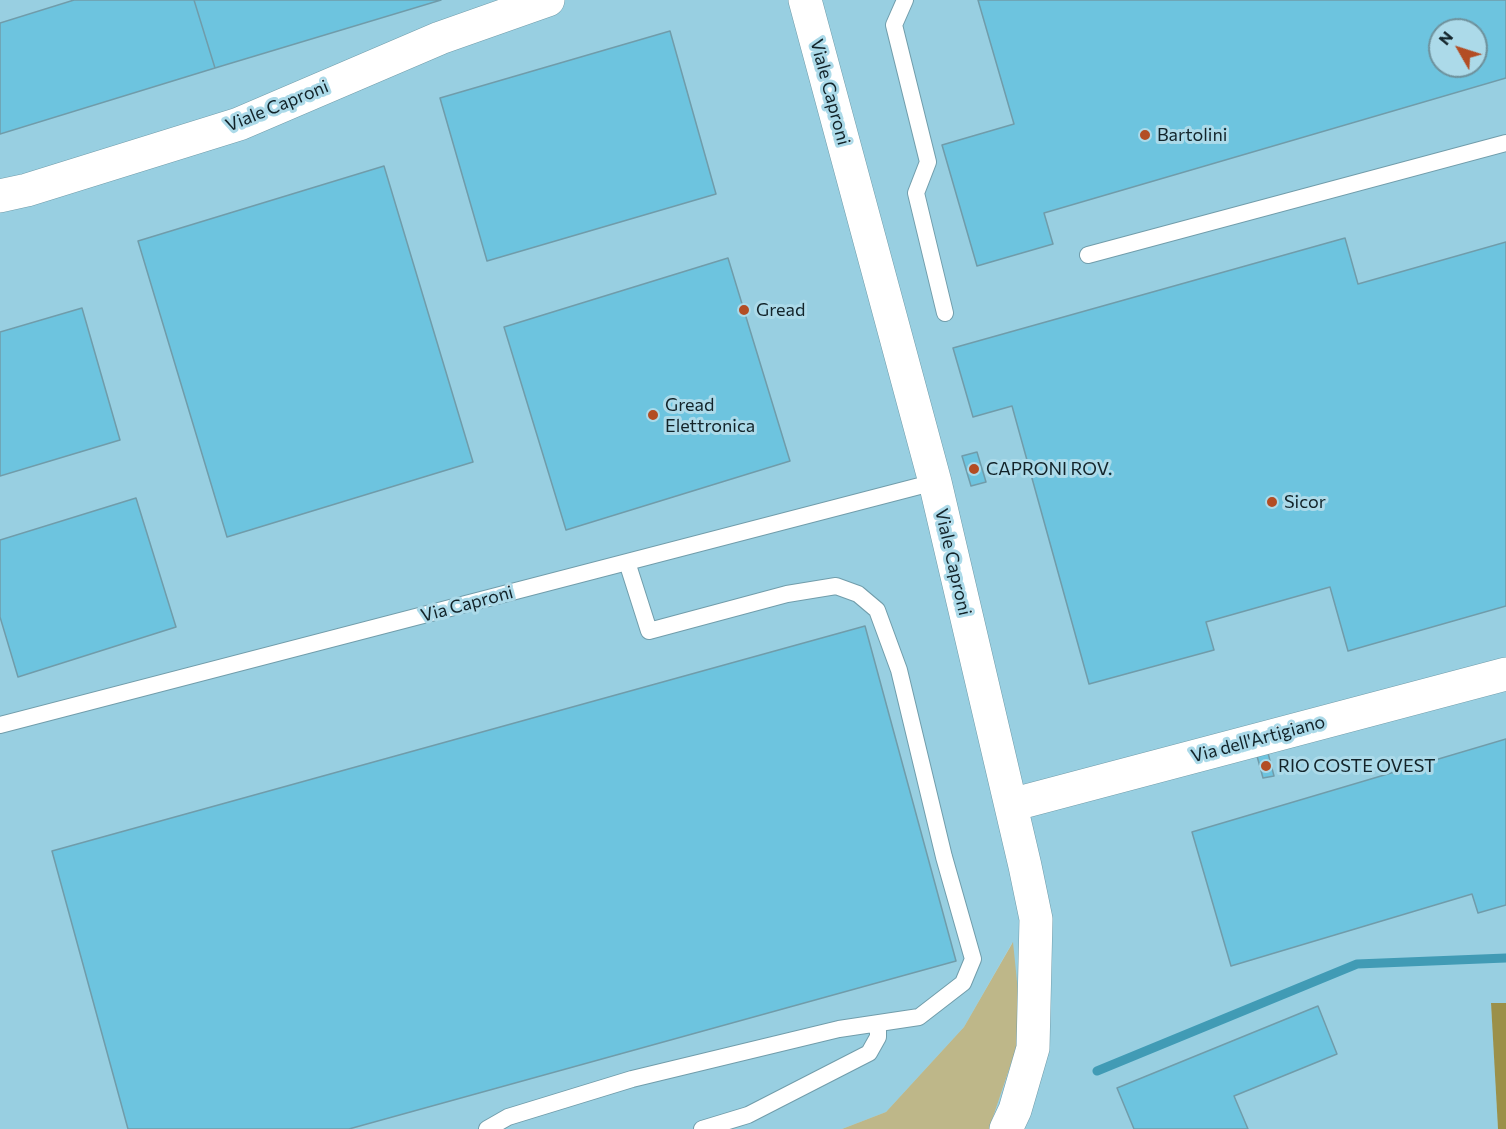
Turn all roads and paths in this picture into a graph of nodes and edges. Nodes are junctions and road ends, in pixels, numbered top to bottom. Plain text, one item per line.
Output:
1 (548, 0) edge
2 (805, 0) edge
3 (905, 0) edge
4 (1506, 143) edge
5 (0, 196) edge
6 (1088, 255) dead end
7 (945, 313) dead end
8 (935, 482) junction
9 (627, 562) junction
10 (1506, 674) edge
11 (0, 725) edge
12 (1011, 805) junction
13 (878, 1023) junction
14 (487, 1129) edge
15 (702, 1129) edge
16 (1006, 1129) edge

1 - 5 street, Viale Caproni
2 - 8 street, Viale Caproni
3 - 7 lane
4 - 6 lane
8 - 9 lane, Via Caproni
8 - 12 street, Viale Caproni
9 - 11 lane, Via Caproni
9 - 13 lane
10 - 12 street, Via dell'Artigiano
12 - 16 street, Viale Caproni
13 - 14 lane
13 - 15 lane

